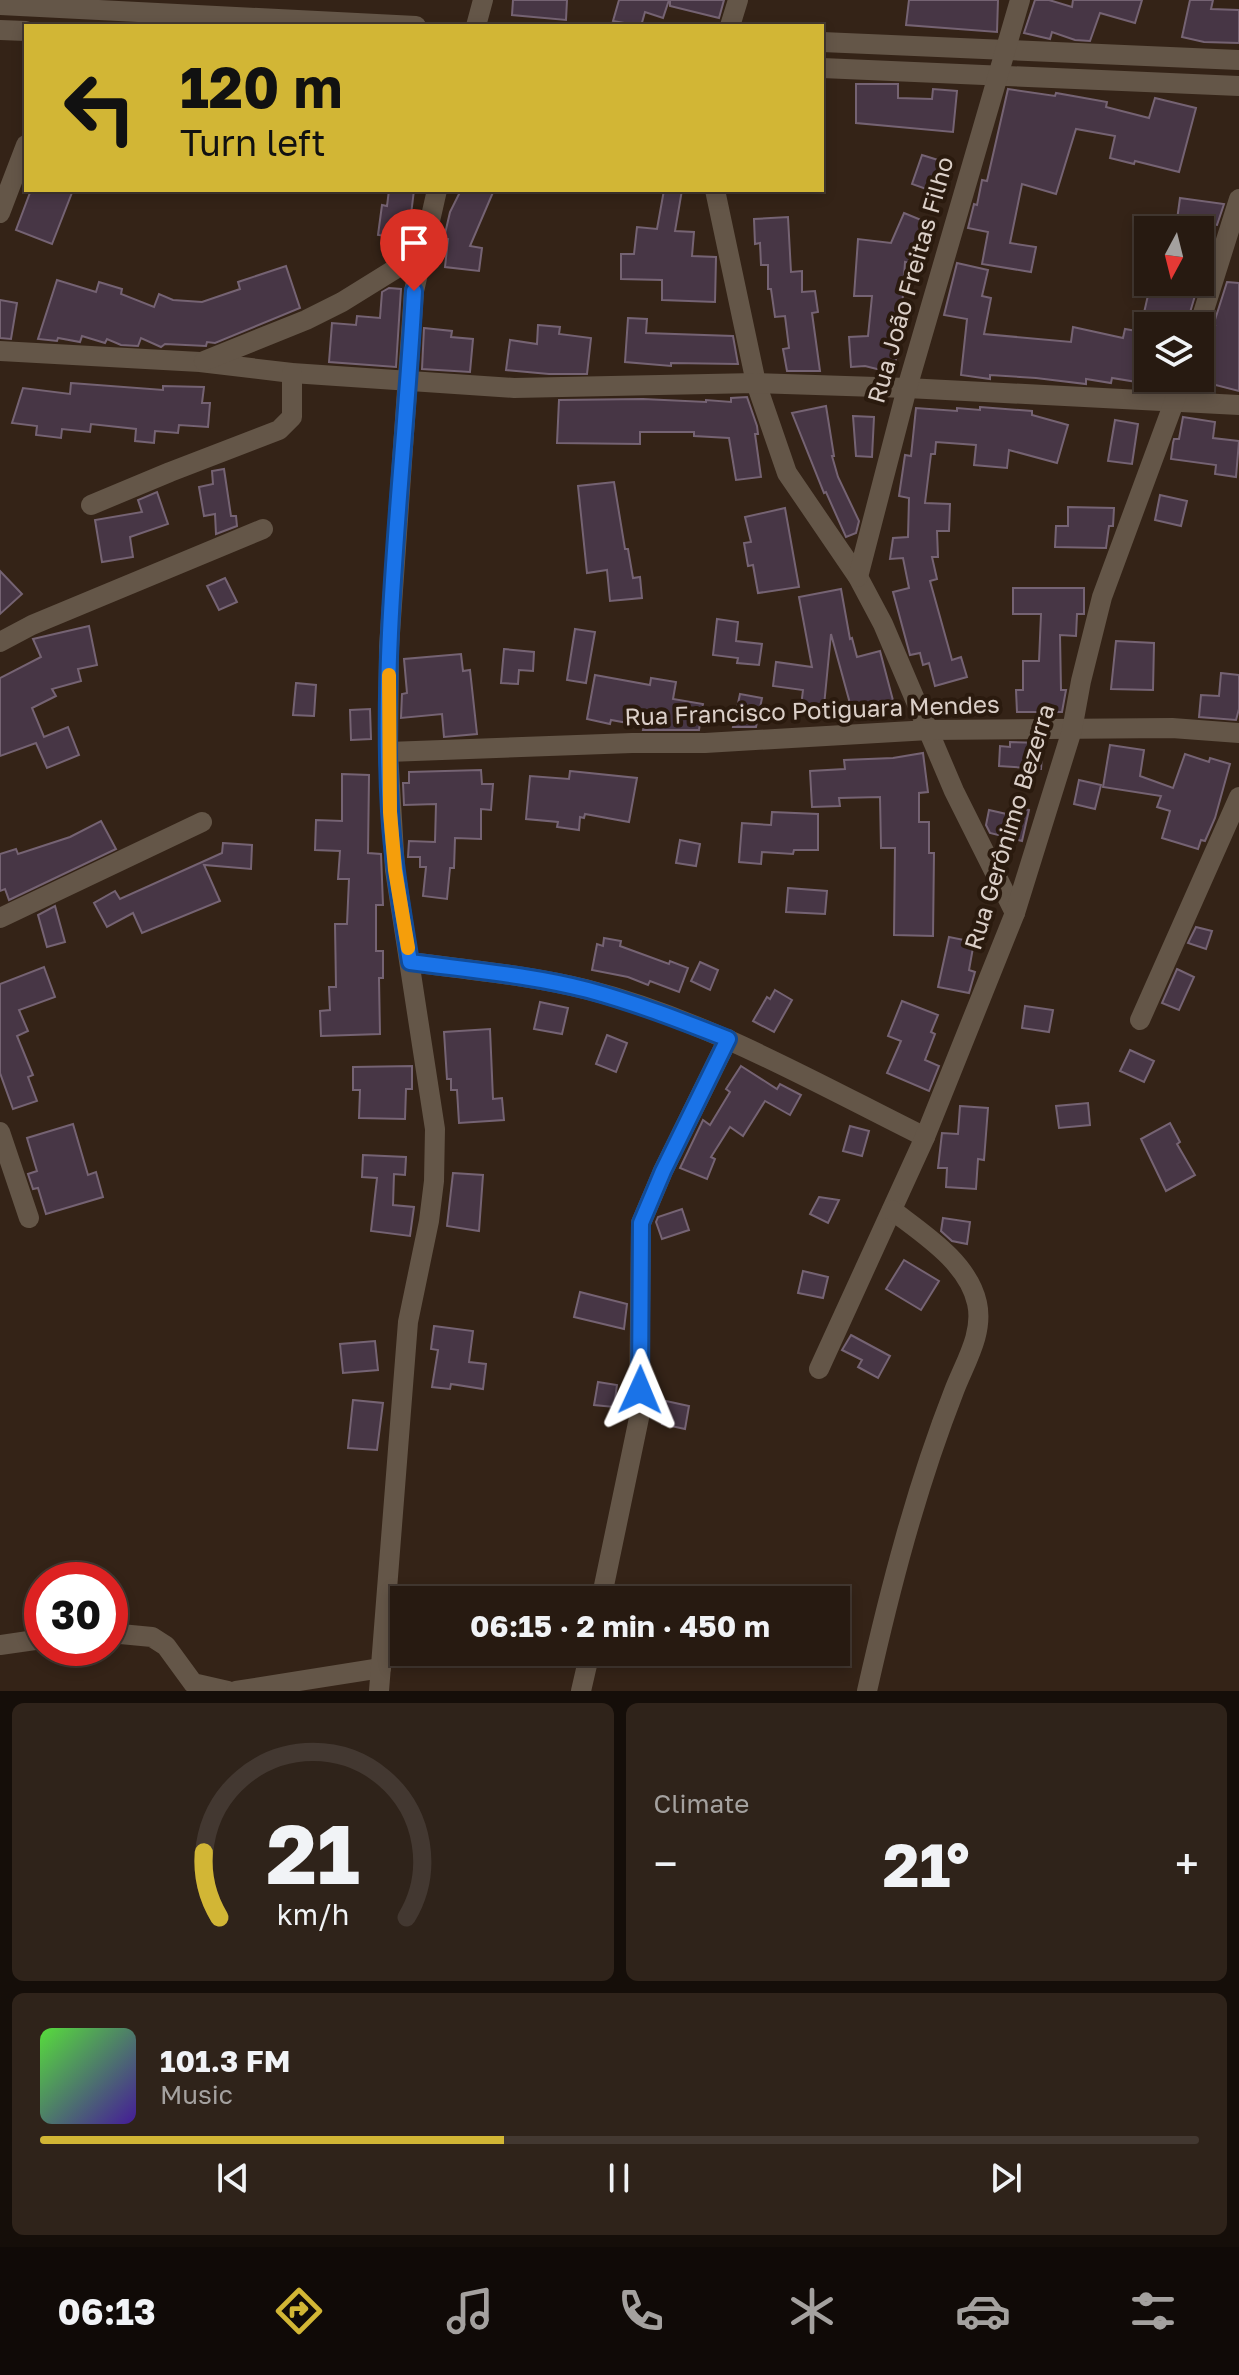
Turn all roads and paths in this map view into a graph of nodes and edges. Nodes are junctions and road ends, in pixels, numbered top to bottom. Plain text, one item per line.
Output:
1 (483, 0) edge
2 (738, 0) edge
3 (1020, 0) edge
4 (0, 5) edge
5 (80, 12) edge
6 (368, 24) edge
7 (477, 24) edge
8 (731, 24) edge
9 (0, 30) edge
10 (24, 31) edge
11 (824, 42) edge
12 (1005, 48) junction
13 (1239, 60) edge
14 (824, 68) edge
15 (997, 74) junction
16 (1239, 86) edge
17 (24, 150) edge
18 (436, 192) edge
19 (715, 192) edge
20 (1239, 199) edge
21 (0, 213) edge
22 (421, 253) junction
23 (1203, 312) edge
24 (0, 351) edge
25 (200, 362) junction
26 (292, 373) junction
27 (410, 381) junction
28 (756, 383) junction
29 (907, 388) junction
30 (1178, 392) edge
31 (1175, 401) junction
32 (1239, 405) edge
33 (91, 505) dead end
34 (263, 529) dead end
35 (858, 577) junction
36 (0, 642) edge
37 (929, 730) junction
38 (1072, 730) junction
39 (1239, 733) edge
40 (388, 752) junction
41 (1239, 797) edge
42 (202, 822) dead end
43 (1015, 913) junction
44 (0, 918) edge
45 (410, 962) junction
46 (1140, 1020) dead end
47 (728, 1039) junction
48 (0, 1132) edge
49 (925, 1137) junction
50 (892, 1210) junction
51 (29, 1218) dead end
52 (819, 1369) dead end
53 (604, 1586) edge
54 (128, 1635) edge
55 (24, 1642) edge
56 (0, 1645) edge
57 (587, 1666) edge
58 (381, 1668) junction
59 (196, 1689) edge
60 (228, 1691) edge
61 (236, 1691) edge
62 (379, 1691) edge
63 (581, 1691) edge
64 (867, 1691) edge

1 - 7 street
2 - 8 street
3 - 12 street, Rua João Freitas Filho
4 - 5 street
5 - 6 street
9 - 10 street
11 - 12 street
12 - 13 street
12 - 15 street, Rua João Freitas Filho
14 - 15 street
15 - 16 street
15 - 29 street, Rua João Freitas Filho
17 - 21 street
18 - 22 street
19 - 28 street
20 - 23 street
22 - 25 street
22 - 27 street
24 - 25 street
25 - 26 street
26 - 27 street
26 - 33 street
27 - 28 street
27 - 40 street
28 - 29 street
28 - 35 street
29 - 31 street
29 - 35 street, Rua João Freitas Filho
30 - 31 street, Rua Gerônimo Bezerra
31 - 32 street
31 - 38 street, Rua Gerônimo Bezerra
34 - 36 street
35 - 37 street
37 - 38 street, Rua Francisco Potiguara Mendes
37 - 40 street, Rua Francisco Potiguara Mendes
37 - 43 street
38 - 39 street, Rua Francisco Potiguara Mendes
38 - 43 street, Rua Gerônimo Bezerra
40 - 45 street
41 - 46 street
42 - 44 street
43 - 49 street, Rua Gerônimo Bezerra
45 - 47 street
45 - 58 street
47 - 49 street
47 - 53 street
48 - 51 street
49 - 50 street, Rua Gerônimo Bezerra
50 - 52 street, Rua Gerônimo Bezerra
50 - 64 street
54 - 59 street
55 - 56 street
57 - 63 street
58 - 61 street
58 - 62 street
59 - 60 street

